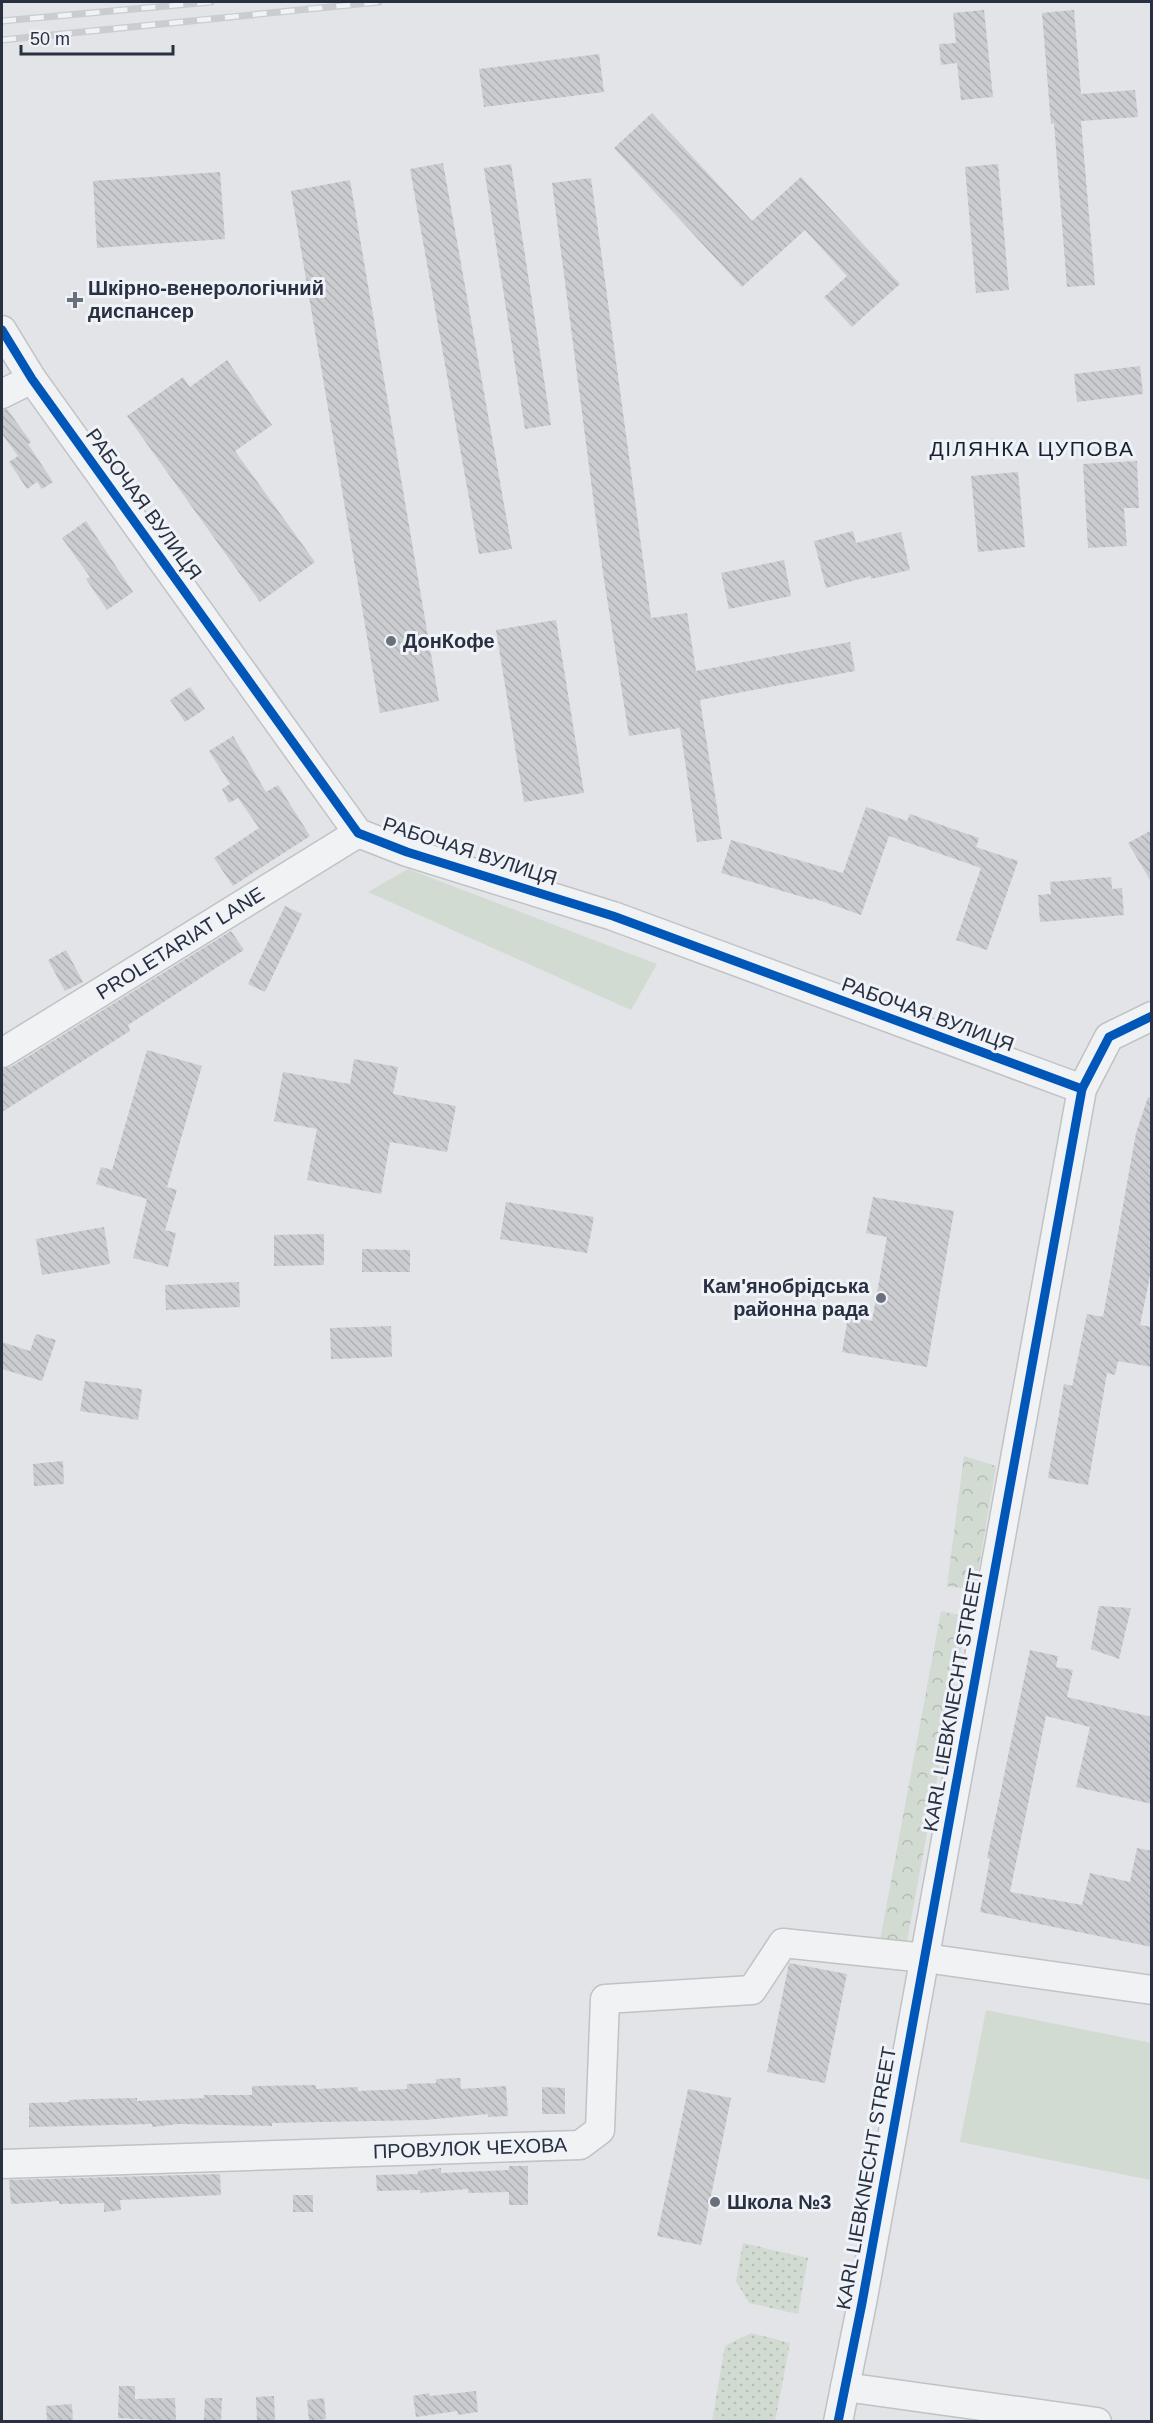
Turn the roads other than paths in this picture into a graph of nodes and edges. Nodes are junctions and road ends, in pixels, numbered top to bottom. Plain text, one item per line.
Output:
1 (2, 330) edge
2 (32, 378) junction
3 (2, 394) edge
4 (358, 833) junction
5 (1152, 1016) edge
6 (2, 1053) edge
7 (1082, 1089) junction
8 (925, 1958) junction
9 (1152, 1990) edge
10 (2, 2164) edge
11 (845, 2387) junction
12 (838, 2421) edge
13 (1097, 2421) edge

1 - 2 street, РАБОЧАЯ ВУЛИЦЯ
2 - 3 street
2 - 4 street, РАБОЧАЯ ВУЛИЦЯ
4 - 6 street, PROLETARIAT LANE
4 - 7 street, РАБОЧАЯ ВУЛИЦЯ
5 - 7 street, KARL LIEBKNECHT STREET
7 - 8 street, KARL LIEBKNECHT STREET
8 - 9 street
8 - 10 street, ПРОВУЛОК ЧЕХОВА
8 - 11 street, KARL LIEBKNECHT STREET
11 - 12 street, KARL LIEBKNECHT STREET
11 - 13 street

